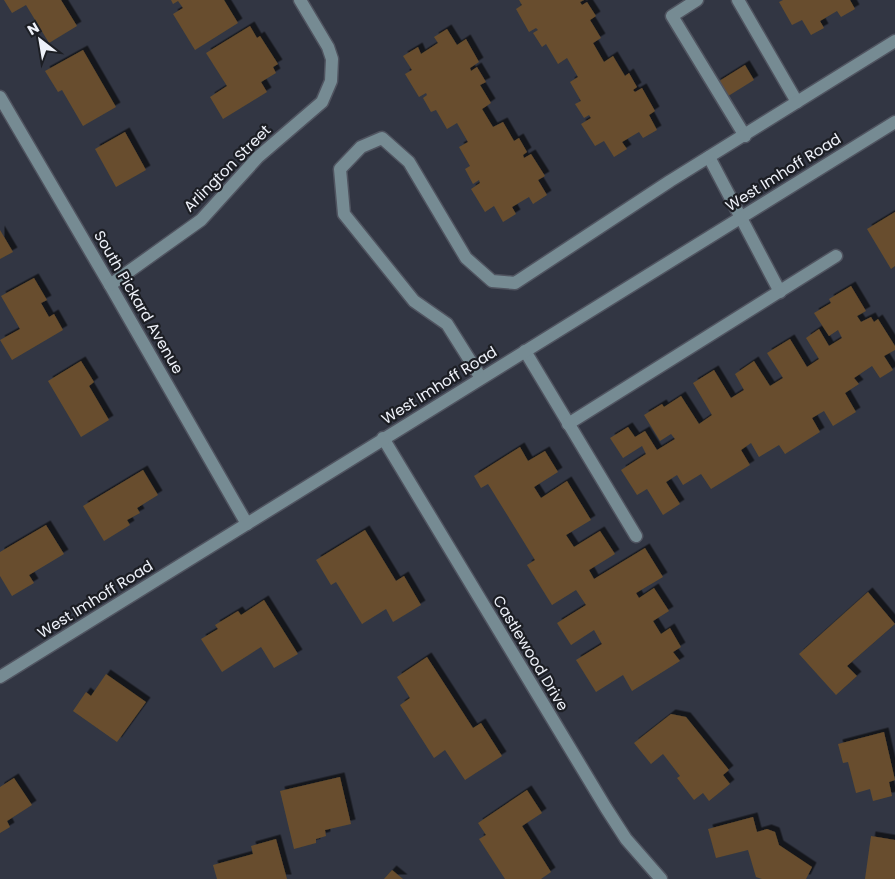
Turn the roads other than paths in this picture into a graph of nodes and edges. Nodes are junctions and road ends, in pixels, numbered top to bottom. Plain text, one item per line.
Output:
1 (300, 0) edge
2 (697, 0) edge
3 (738, 0) edge
4 (895, 41) edge
5 (0, 98) edge
6 (797, 102) junction
7 (895, 122) edge
8 (745, 136) junction
9 (709, 157) junction
10 (740, 218) junction
11 (836, 256) dead end
12 (110, 284) junction
13 (780, 292) junction
14 (524, 351) junction
15 (481, 378) junction
16 (568, 424) junction
17 (383, 438) junction
18 (247, 524) junction
19 (636, 536) dead end
20 (0, 677) edge
21 (660, 879) edge

1 - 12 street, Arlington Street
2 - 8 street
3 - 6 street
4 - 6 street
5 - 12 street, South Pickard Avenue
6 - 8 street
7 - 10 street, West Imhoff Road
8 - 9 street
9 - 10 street
9 - 15 street
10 - 13 street
10 - 14 street, West Imhoff Road
11 - 13 street
12 - 18 street, South Pickard Avenue
13 - 16 street
14 - 15 street, West Imhoff Road
14 - 16 street
15 - 17 street, West Imhoff Road
16 - 19 street
17 - 18 street, West Imhoff Road
17 - 21 street, Castlewood Drive
18 - 20 street, West Imhoff Road

